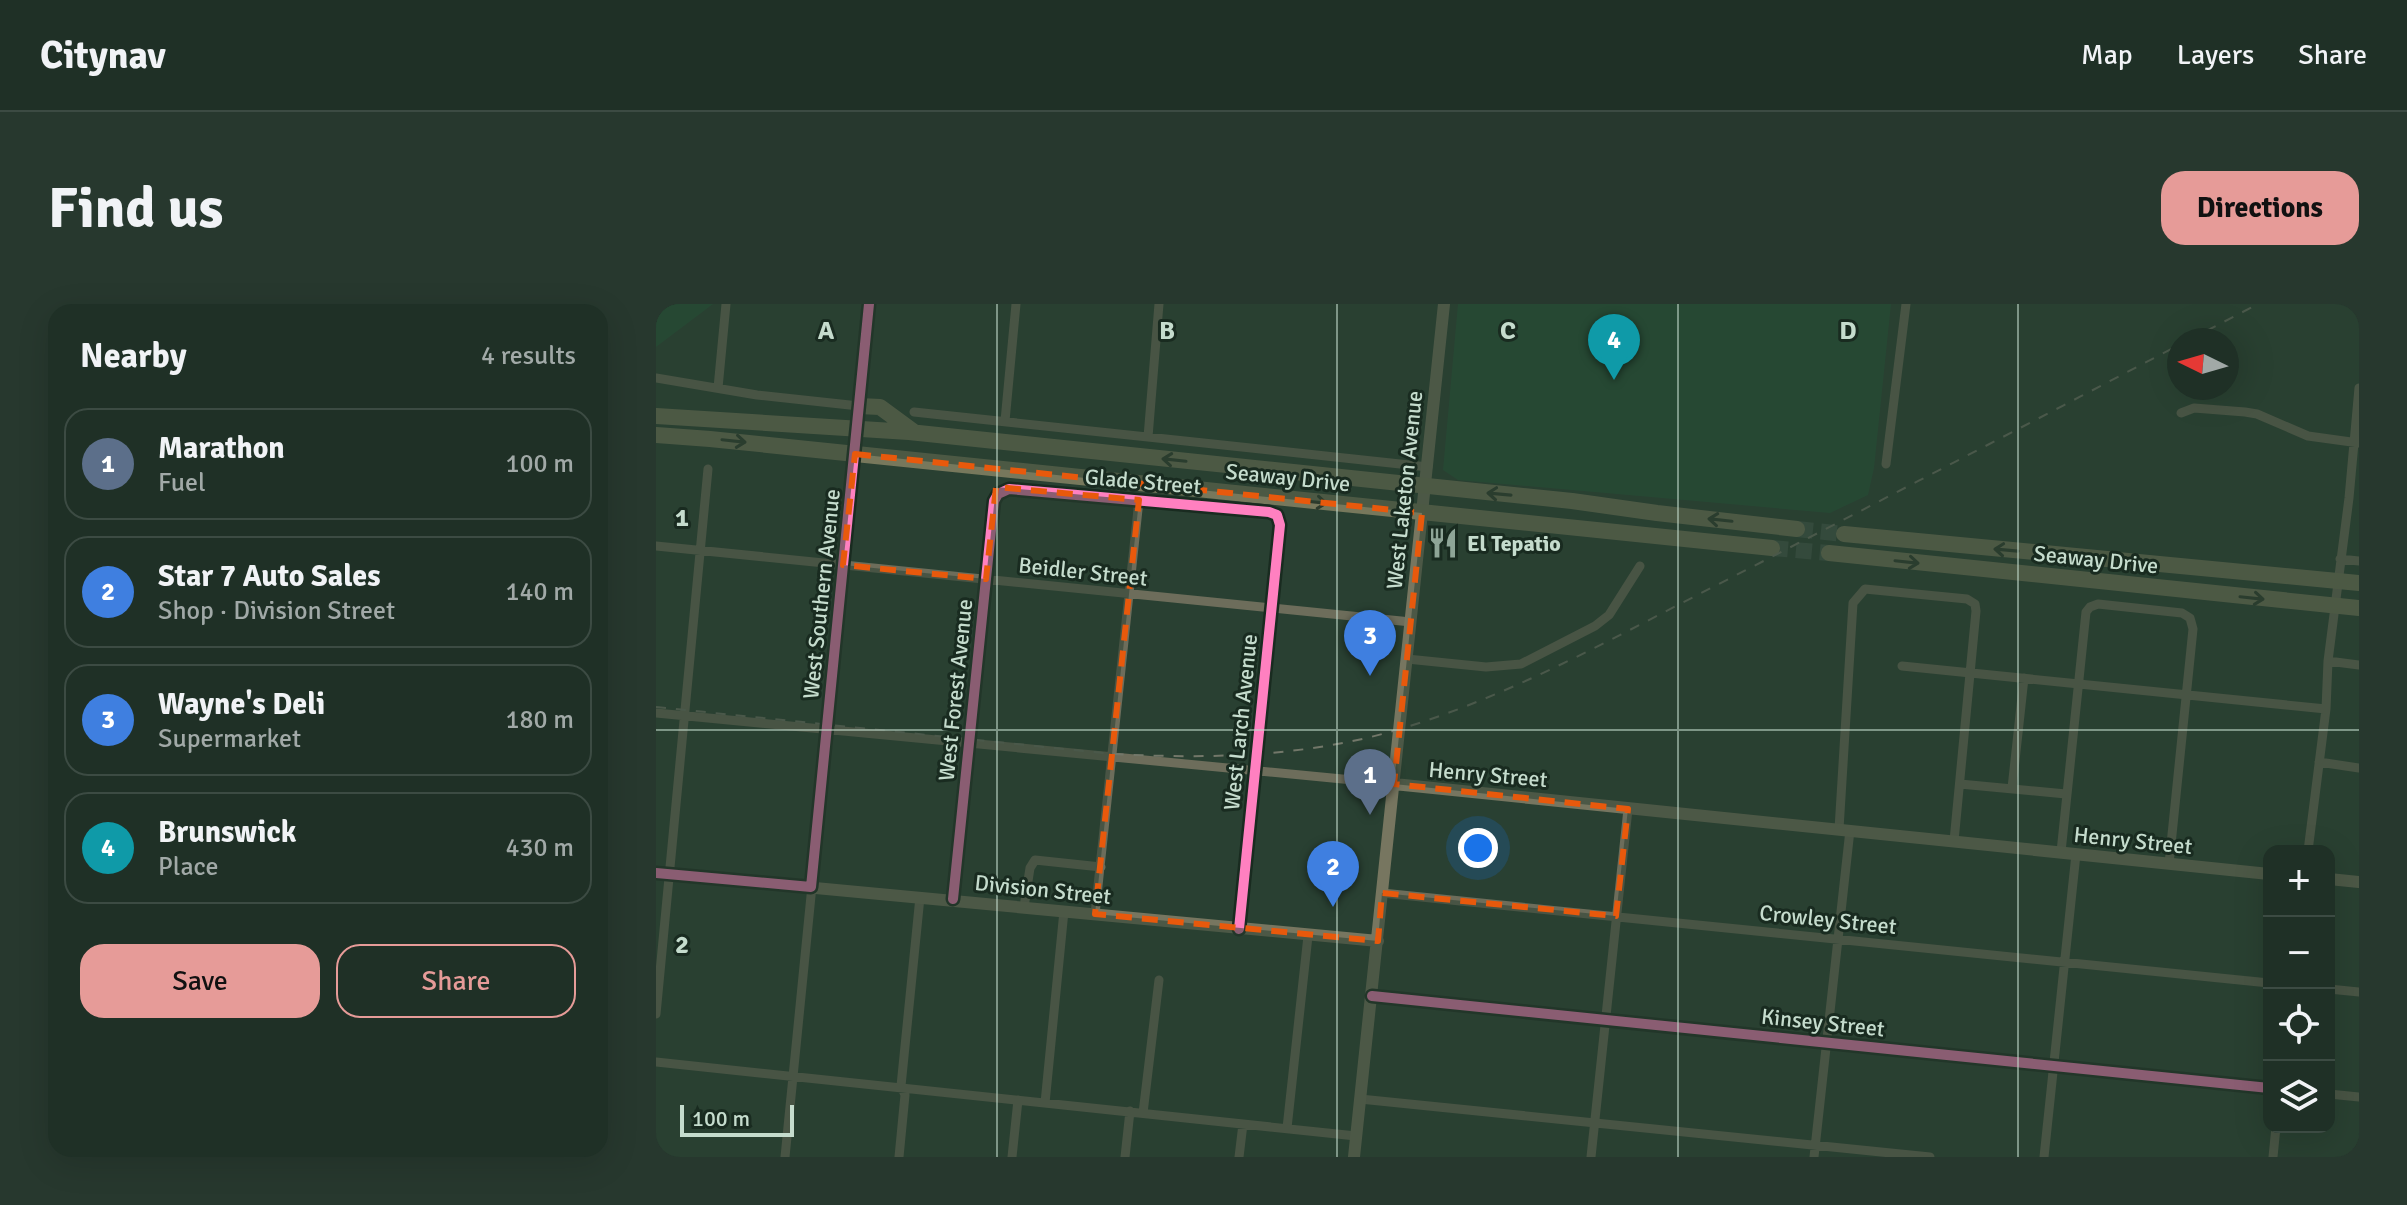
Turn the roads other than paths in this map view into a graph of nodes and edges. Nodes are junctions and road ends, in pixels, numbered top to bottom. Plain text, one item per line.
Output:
1 (726, 304) edge
2 (869, 304) edge
3 (1016, 304) edge
4 (1159, 304) edge
5 (1444, 304) edge
6 (1906, 304) edge
7 (656, 378) edge
8 (718, 388) junction
9 (2359, 388) edge
10 (859, 406) junction
11 (656, 408) edge
12 (914, 412) dead end
13 (2181, 413) dead end
14 (656, 416) edge
15 (1005, 421) junction
16 (767, 422) junction
17 (857, 428) junction
18 (915, 433) junction
19 (656, 435) edge
20 (1148, 437) junction
21 (2356, 442) edge
22 (1045, 447) junction
23 (855, 454) junction
24 (877, 456) junction
25 (1886, 464) dead end
26 (1428, 467) junction
27 (708, 469) dead end
28 (1407, 485) junction
29 (1426, 487) junction
30 (1001, 491) joint
31 (1237, 494) junction
32 (1139, 500) junction
33 (1572, 501) junction
34 (1422, 513) junction
35 (1441, 515) junction
36 (1279, 519) joint
37 (1797, 529) tunnel mouth
38 (1844, 534) tunnel mouth
39 (656, 546) edge
40 (1772, 548) tunnel mouth
41 (700, 551) junction
42 (1829, 553) tunnel mouth
43 (2340, 559) junction
44 (2359, 561) edge
45 (843, 565) junction
46 (1640, 566) dead end
47 (986, 579) junction
48 (2330, 579) junction
49 (2359, 583) edge
50 (2174, 589) junction
51 (1130, 594) junction
52 (2334, 607) junction
53 (1272, 608) junction
54 (2357, 608) edge
55 (1411, 622) junction
56 (1407, 659) junction
57 (2328, 661) junction
58 (2359, 665) edge
59 (1902, 666) dead end
60 (1971, 673) junction
61 (2024, 678) junction
62 (2078, 684) junction
63 (2187, 696) junction
64 (2326, 709) junction
65 (656, 713) edge
66 (684, 716) junction
67 (827, 731) junction
68 (970, 743) junction
69 (1113, 756) junction
70 (2319, 762) junction
71 (2359, 768) edge
72 (1255, 771) junction
73 (1394, 784) junction
74 (1960, 784) junction
75 (2012, 788) junction
76 (2066, 794) junction
77 (1628, 809) junction
78 (1844, 830) junction
79 (1954, 841) junction
80 (2309, 845) edge
81 (2061, 852) junction
82 (2076, 854) junction
83 (2169, 864) junction
84 (1101, 867) junction
85 (662, 873) edge
86 (2263, 873) edge
87 (2335, 880) edge
88 (2359, 882) edge
89 (811, 887) junction
90 (1382, 893) junction
91 (920, 897) junction
92 (953, 897) junction
93 (1024, 907) junction
94 (1064, 911) junction
95 (1095, 914) junction
96 (1616, 916) junction
97 (1239, 929) junction
98 (1308, 936) junction
99 (1838, 938) junction
100 (1378, 941) junction
101 (2065, 962) junction
102 (1159, 980) dead end
103 (2263, 982) edge
104 (2335, 990) edge
105 (2359, 992) edge
106 (1372, 996) junction
107 (656, 1014) edge
108 (1606, 1020) junction
109 (1827, 1042) junction
110 (656, 1062) edge
111 (2054, 1067) junction
112 (793, 1076) junction
113 (901, 1086) junction
114 (2263, 1087) edge
115 (2335, 1095) edge
116 (2359, 1097) edge
117 (1360, 1099) junction
118 (1018, 1100) junction
119 (1045, 1103) junction
120 (1144, 1109) junction
121 (1130, 1111) junction
122 (1595, 1123) junction
123 (1243, 1124) junction
124 (1287, 1128) junction
125 (2275, 1133) edge
126 (1356, 1136) junction
127 (1815, 1145) junction
128 (785, 1157) edge
129 (899, 1157) edge
130 (1012, 1157) edge
131 (1125, 1157) edge
132 (1239, 1157) edge
133 (1354, 1157) edge
134 (1591, 1157) edge
135 (1814, 1157) edge
136 (1930, 1157) edge
137 (2044, 1157) edge
138 (2273, 1157) edge

1 - 8 street
2 - 10 main road, West Southern Avenue
3 - 15 street
4 - 20 street
5 - 26 main road, West Laketon Avenue
6 - 25 street
7 - 8 street
8 - 10 street
9 - 21 street
10 - 17 main road, West Southern Avenue
10 - 18 highway
11 - 16 highway
12 - 15 street, Glade Street
13 - 21 street
14 - 16 highway
15 - 20 street, Glade Street
16 - 17 highway, Seaway Drive
17 - 18 highway, Seaway Drive
17 - 23 main road, West Southern Avenue
18 - 22 highway, Seaway Drive
19 -> 23 highway, Seaway Drive
20 - 26 street, Glade Street
21 - 43 street
22 - 24 highway
28 -> 22 highway, Seaway Drive
23 - 24 highway, Seaway Drive
23 - 45 street, West Southern Avenue
24 - 31 highway, Seaway Drive
26 - 29 main road, West Laketon Avenue
27 - 41 street
28 - 29 highway, Seaway Drive
28 - 31 highway
33 -> 29 highway, Seaway Drive
29 - 34 main road, West Laketon Avenue
30 - 32 street, Glade Street
30 - 47 street, West Forest Avenue
31 -> 34 highway, Seaway Drive
32 - 36 street, Glade Street
32 - 51 street
33 - 35 highway
37 -> 33 highway, Seaway Drive
34 - 35 highway, Seaway Drive
34 - 55 main road, West Laketon Avenue
35 - 40 highway, Seaway Drive
36 - 53 street, West Larch Avenue
48 -> 38 highway, Seaway Drive
39 - 41 street, Beidler Street
41 - 45 street, Beidler Street
41 - 66 street
42 -> 50 highway, Seaway Drive
43 - 44 street
43 - 48 street
45 - 47 street, Beidler Street
45 - 67 street, West Southern Avenue
46 - 56 street
47 - 51 street, Beidler Street
47 - 68 street, West Forest Avenue
48 - 49 highway, Seaway Drive
48 - 50 highway
48 - 52 street
50 -> 52 highway, Seaway Drive
51 - 53 street, Beidler Street
51 - 69 street
52 - 54 highway, Seaway Drive
52 - 57 street
53 - 55 street, Beidler Street
53 - 72 street, West Larch Avenue
55 - 56 main road, West Laketon Avenue
56 - 73 main road, West Laketon Avenue
57 - 58 street
57 - 64 street
59 - 60 street
60 - 61 street
60 - 74 street
60 - 78 street
61 - 62 street
61 - 75 street
62 - 63 street
62 - 63 street
62 - 76 street
63 - 64 street
63 - 83 street
64 - 70 street
65 - 66 street, Henry Street
66 - 67 street, Henry Street
66 - 85 street
67 - 68 street, Henry Street
67 - 89 street, West Southern Avenue
68 - 69 street, Henry Street
68 - 92 street, West Forest Avenue
69 - 72 street, Henry Street
69 - 84 street
70 - 71 street
70 - 80 street
72 - 73 street, Henry Street
72 - 97 street, West Larch Avenue
73 - 77 main road, Henry Street
73 - 90 main road, West Laketon Avenue
74 - 75 street
74 - 79 street
75 - 76 street
76 - 81 street
77 - 78 main road, Henry Street
77 - 96 street
78 - 79 main road, Henry Street
78 - 99 street
79 - 81 main road, Henry Street
81 - 82 main road, Henry Street
82 - 83 main road, Henry Street
82 - 101 street
83 - 86 main road, Henry Street
84 - 93 street
84 - 95 street
85 - 89 main road, Division Street
85 - 107 street
87 - 88 main road
89 - 91 main road, Division Street
89 - 112 street, West Southern Avenue
90 - 96 street, Crowley Street
90 - 100 main road, West Laketon Avenue
91 - 92 main road, Division Street
91 - 113 street
92 - 93 main road, Division Street
93 - 94 main road, Division Street
94 - 95 main road, Division Street
94 - 119 street
95 - 97 main road, Division Street
96 - 99 street, Crowley Street
96 - 108 street
97 - 98 main road, Division Street
98 - 100 main road, Division Street
98 - 124 street
99 - 101 street, Crowley Street
99 - 109 street
100 - 106 main road, West Laketon Avenue
101 - 103 street, Crowley Street
101 - 111 street
102 - 120 street
104 - 105 street
106 - 108 street, Kinsey Street
106 - 117 main road, West Laketon Avenue
108 - 109 street, Kinsey Street
108 - 122 street
109 - 111 street, Kinsey Street
109 - 127 street
110 - 112 street
111 - 114 street, Kinsey Street
111 - 137 street
112 - 113 street
112 - 128 street, West Southern Avenue
113 - 118 street
113 - 129 street
115 - 116 street
117 - 122 street
117 - 126 main road, West Laketon Avenue
118 - 119 street
118 - 130 street
119 - 121 street
120 - 121 street
120 - 123 street
121 - 131 street
122 - 127 street
122 - 134 street
123 - 124 street
123 - 132 street
124 - 126 street
125 - 138 street
126 - 133 main road, West Laketon Avenue
127 - 135 street
127 - 136 street

